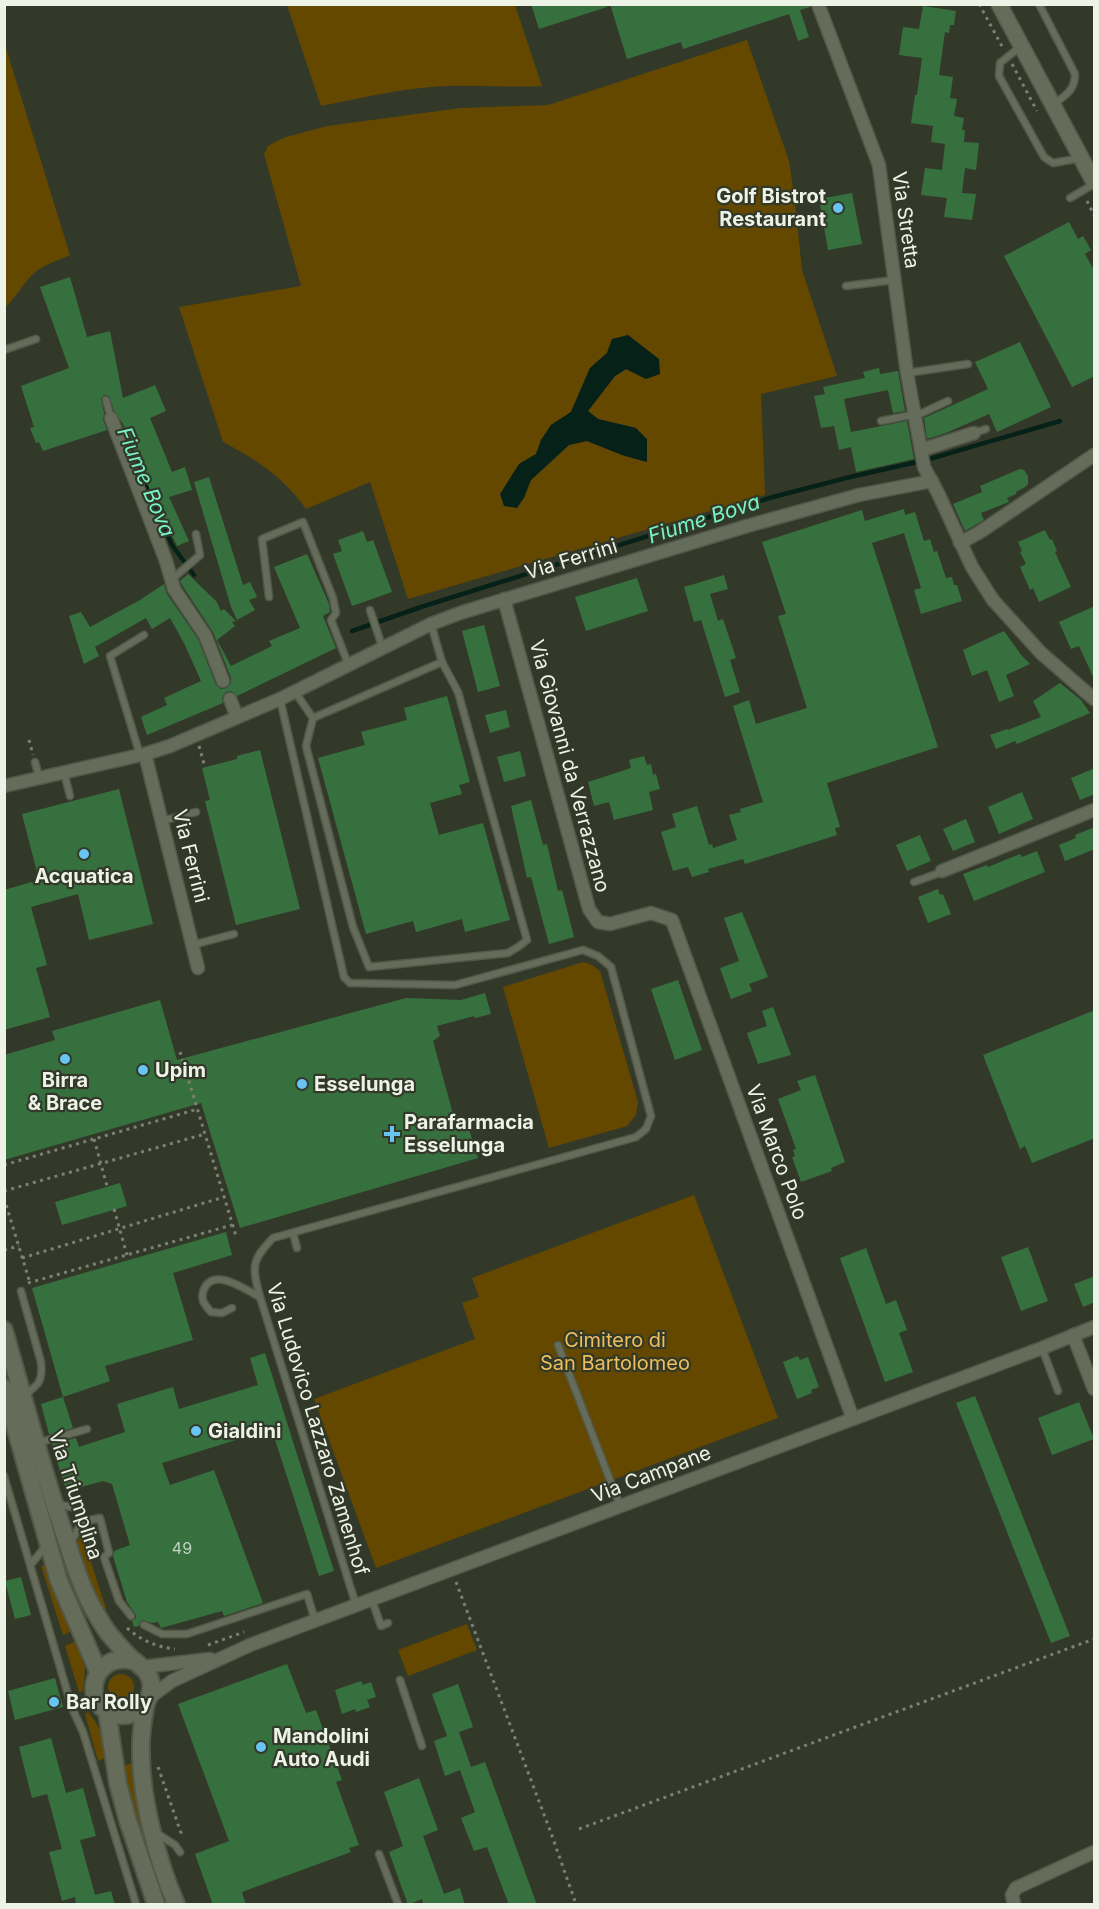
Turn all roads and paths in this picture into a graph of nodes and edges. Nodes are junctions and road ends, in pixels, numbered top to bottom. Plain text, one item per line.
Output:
1 (979, 4) edge
2 (999, 4) edge
3 (1039, 4) edge
4 (820, 9) edge
5 (1021, 45) junction
6 (1008, 56) junction
7 (1053, 104) junction
8 (1042, 119) dead end
9 (1082, 158) junction
10 (1095, 183) edge
11 (1070, 198) dead end
12 (895, 280) junction
13 (846, 286) dead end
14 (36, 339) dead end
15 (4, 350) edge
16 (968, 364) dead end
17 (907, 373) junction
18 (106, 400) dead end
19 (948, 401) dead end
20 (914, 415) junction
21 (111, 418) joint
22 (881, 421) dead end
23 (986, 429) dead end
24 (974, 433) joint
25 (921, 450) junction
26 (1095, 455) edge
27 (932, 481) junction
28 (196, 534) dead end
29 (960, 543) junction
30 (171, 580) junction
31 (269, 597) dead end
32 (504, 599) junction
33 (371, 614) dead end
34 (431, 624) junction
35 (144, 635) dead end
36 (383, 649) junction
37 (442, 662) junction
38 (350, 666) junction
39 (223, 681) dead end
40 (295, 692) junction
41 (1093, 695) edge
42 (230, 699) dead end
43 (280, 699) junction
44 (237, 717) junction
45 (313, 718) junction
46 (142, 754) junction
47 (202, 757) dead end
48 (35, 762) dead end
49 (204, 764) dead end
50 (64, 771) junction
51 (39, 777) junction
52 (4, 786) edge
53 (70, 796) dead end
54 (1095, 810) edge
55 (196, 812) dead end
56 (162, 821) junction
57 (942, 872) joint
58 (914, 882) dead end
59 (651, 913) joint
60 (234, 934) dead end
61 (192, 945) junction
62 (198, 968) dead end
63 (180, 1052) dead end
64 (198, 1109) junction
65 (205, 1134) junction
66 (94, 1140) junction
67 (101, 1164) junction
68 (4, 1165) edge
69 (107, 1186) dead end
70 (4, 1191) edge
71 (224, 1197) junction
72 (4, 1198) edge
73 (114, 1209) dead end
74 (232, 1225) junction
75 (120, 1228) junction
76 (293, 1233) junction
77 (236, 1236) dead end
78 (19, 1246) junction
79 (297, 1248) dead end
80 (4, 1250) edge
81 (128, 1255) junction
82 (22, 1258) junction
83 (21, 1291) dead end
84 (260, 1297) junction
85 (232, 1308) dead end
86 (1095, 1327) edge
87 (4, 1330) edge
88 (1073, 1335) junction
89 (558, 1345) dead end
90 (1042, 1348) junction
91 (4, 1388) edge
92 (1095, 1389) edge
93 (1059, 1391) dead end
94 (23, 1396) junction
95 (853, 1419) junction
96 (87, 1430) dead end
97 (59, 1437) dead end
98 (4, 1476) edge
99 (54, 1504) junction
100 (620, 1507) junction
101 (82, 1522) junction
102 (48, 1544) junction
103 (69, 1547) junction
104 (31, 1564) junction
105 (456, 1582) dead end
106 (372, 1599) junction
107 (356, 1605) junction
108 (131, 1616) dead end
109 (315, 1620) junction
110 (388, 1623) dead end
111 (144, 1625) dead end
112 (249, 1630) dead end
113 (1095, 1639) edge
114 (154, 1644) dead end
115 (206, 1646) dead end
116 (178, 1649) dead end
117 (220, 1658) junction
118 (138, 1664) junction
119 (98, 1671) junction
120 (400, 1680) dead end
121 (148, 1700) junction
122 (107, 1712) junction
123 (422, 1746) dead end
124 (161, 1775) dead end
125 (579, 1829) dead end
126 (153, 1831) junction
127 (181, 1833) dead end
128 (180, 1852) dead end
129 (1095, 1852) edge
130 (379, 1854) dead end
131 (136, 1905) edge
132 (156, 1905) edge
133 (176, 1905) edge
134 (398, 1905) edge
135 (576, 1905) edge
136 (1014, 1905) edge

1 - 6 path
2 - 5 street
3 - 7 lane
4 - 12 street, Via Stretta
5 - 6 lane
5 - 7 street
6 - 8 path
6 - 9 lane
7 - 9 street
9 - 10 street
10 - 11 lane
12 - 13 lane
12 - 17 street, Via Stretta
14 - 15 lane
16 - 17 lane
17 - 20 street, Via Stretta
18 - 21 lane
19 - 20 lane
20 - 22 lane
20 - 25 street, Via Stretta
21 - 30 street
23 - 24 lane
24 - 25 street
25 - 27 street, Via Stretta
26 - 29 street
27 - 29 street, Via Stretta
27 - 32 street, Via Ferrini
28 - 30 lane
29 - 41 street, Via Stretta
30 - 39 street
31 - 38 lane
32 - 34 street, Via Ferrini
32 - 59 street, Via Giovanni da Verrazzano
33 - 36 lane
34 - 36 street, Via Ferrini
34 - 37 lane
35 - 46 lane
36 - 38 street, Via Ferrini
37 - 45 lane
37 - 45 lane
38 - 40 street, Via Ferrini
40 - 43 street, Via Ferrini
40 - 45 lane
42 - 44 street
43 - 44 street, Via Ferrini
43 - 76 lane, Via Ludovico Lazzaro Zamenhof
44 - 46 street, Via Ferrini
46 - 50 street, Via Ferrini
46 - 56 street, Via Ferrini
47 - 49 path
48 - 51 lane
50 - 51 street, Via Ferrini
50 - 53 lane
51 - 52 street, Via Ferrini
54 - 57 street
55 - 56 lane
56 - 61 street, Via Ferrini
57 - 58 lane
59 - 95 street, Via Marco Polo
60 - 61 lane
61 - 62 street, Via Ferrini
63 - 64 path
64 - 65 path
64 - 66 path
65 - 67 path
65 - 71 path
66 - 67 path
66 - 68 path
67 - 69 path
67 - 70 path
71 - 74 path
71 - 75 path
72 - 78 path
73 - 75 path
74 - 77 path
74 - 81 path
75 - 81 path
75 - 82 path
76 - 79 lane
76 - 84 lane, Via Ludovico Lazzaro Zamenhof
78 - 80 path
78 - 82 path
81 - 82 path
83 - 94 lane
84 - 85 lane
84 - 107 lane, Via Ludovico Lazzaro Zamenhof
86 - 88 street, Via Campane
87 - 94 main road, Via Triumplina
88 - 90 street, Via Campane
88 - 92 street
89 - 100 lane
90 - 93 lane
90 - 95 street, Via Campane
91 - 102 main road, Via Triumplina
94 - 99 main road, Via Triumplina
95 - 100 street, Via Campane
96 - 97 lane
98 - 104 lane
99 - 101 lane
99 - 103 main road, Via Triumplina
100 - 106 street, Via Campane
101 - 103 lane
101 - 108 lane
102 - 104 lane
102 - 119 main road, Via Triumplina
103 - 118 main road, Via Triumplina
104 - 131 lane
105 - 135 path
106 - 107 street, Via Campane
106 - 110 lane
107 - 109 street, Via Campane
109 - 111 lane
109 - 117 street, Via Campane
112 - 115 path
113 - 125 path
114 - 116 path
117 - 118 street, Via Campane
117 - 121 street, Via Campane
118 - 119 main road
118 - 121 main road, Via Triumplina
119 - 122 main road, Via Triumplina
120 - 123 lane
121 - 122 main road
121 - 126 main road, Via Triumplina
122 - 132 main road, Via Triumplina
124 - 127 path
126 - 128 lane
126 - 133 main road, Via Triumplina
129 - 136 street
130 - 134 lane

